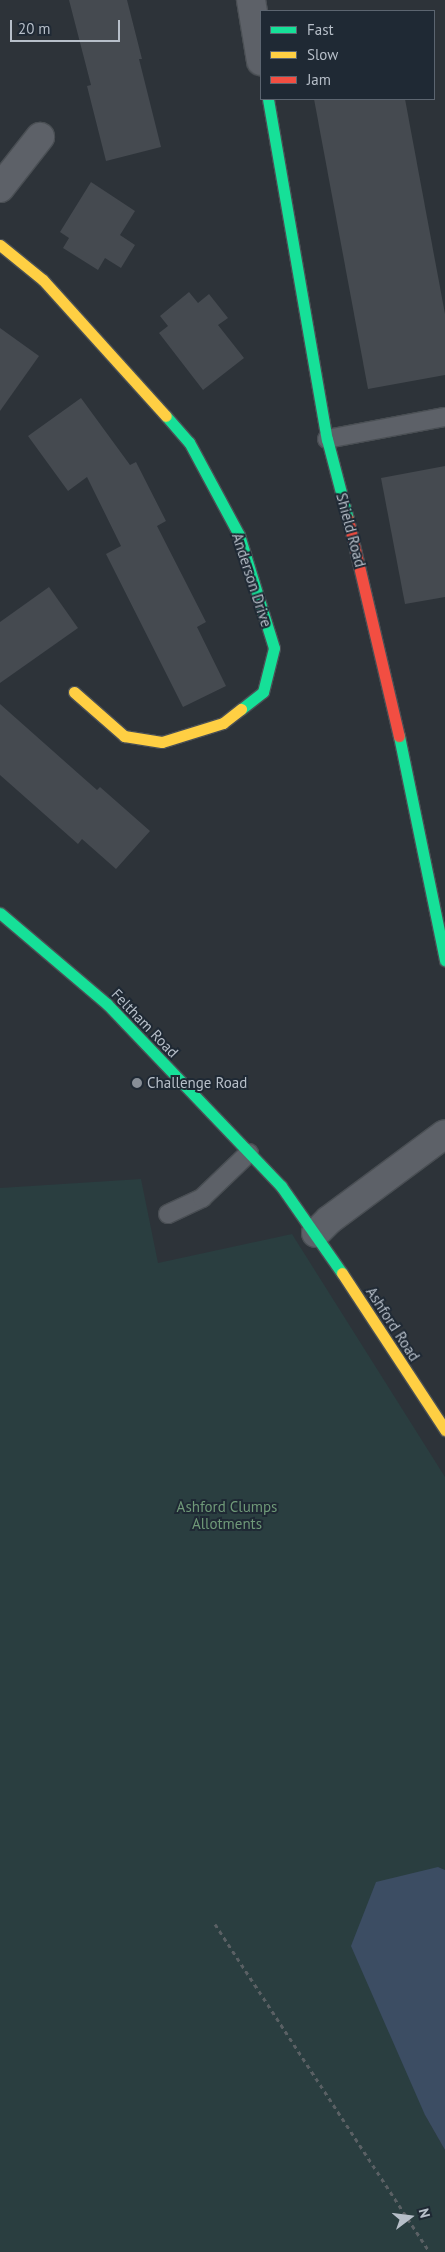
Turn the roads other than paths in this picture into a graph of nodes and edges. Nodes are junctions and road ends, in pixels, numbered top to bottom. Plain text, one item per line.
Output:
1 (251, 0) edge
2 (260, 55) edge
3 (268, 100) edge
4 (40, 138) dead end
5 (0, 188) edge
6 (0, 245) edge
7 (445, 417) edge
8 (327, 439) junction
9 (74, 692) dead end
10 (0, 913) edge
11 (445, 960) edge
12 (445, 1134) edge
13 (249, 1153) junction
14 (168, 1214) dead end
15 (316, 1233) junction
16 (437, 1406) edge
17 (445, 1430) edge

1 - 2 street
3 - 8 street, Shield Road
4 - 5 street
6 - 9 street, Anderson Drive
7 - 8 lane
8 - 11 street, Shield Road
10 - 13 street, Feltham Road
12 - 15 street
13 - 14 lane
13 - 15 street, Feltham Road
15 - 16 street, Ashford Road
16 - 17 street, Ashford Road

